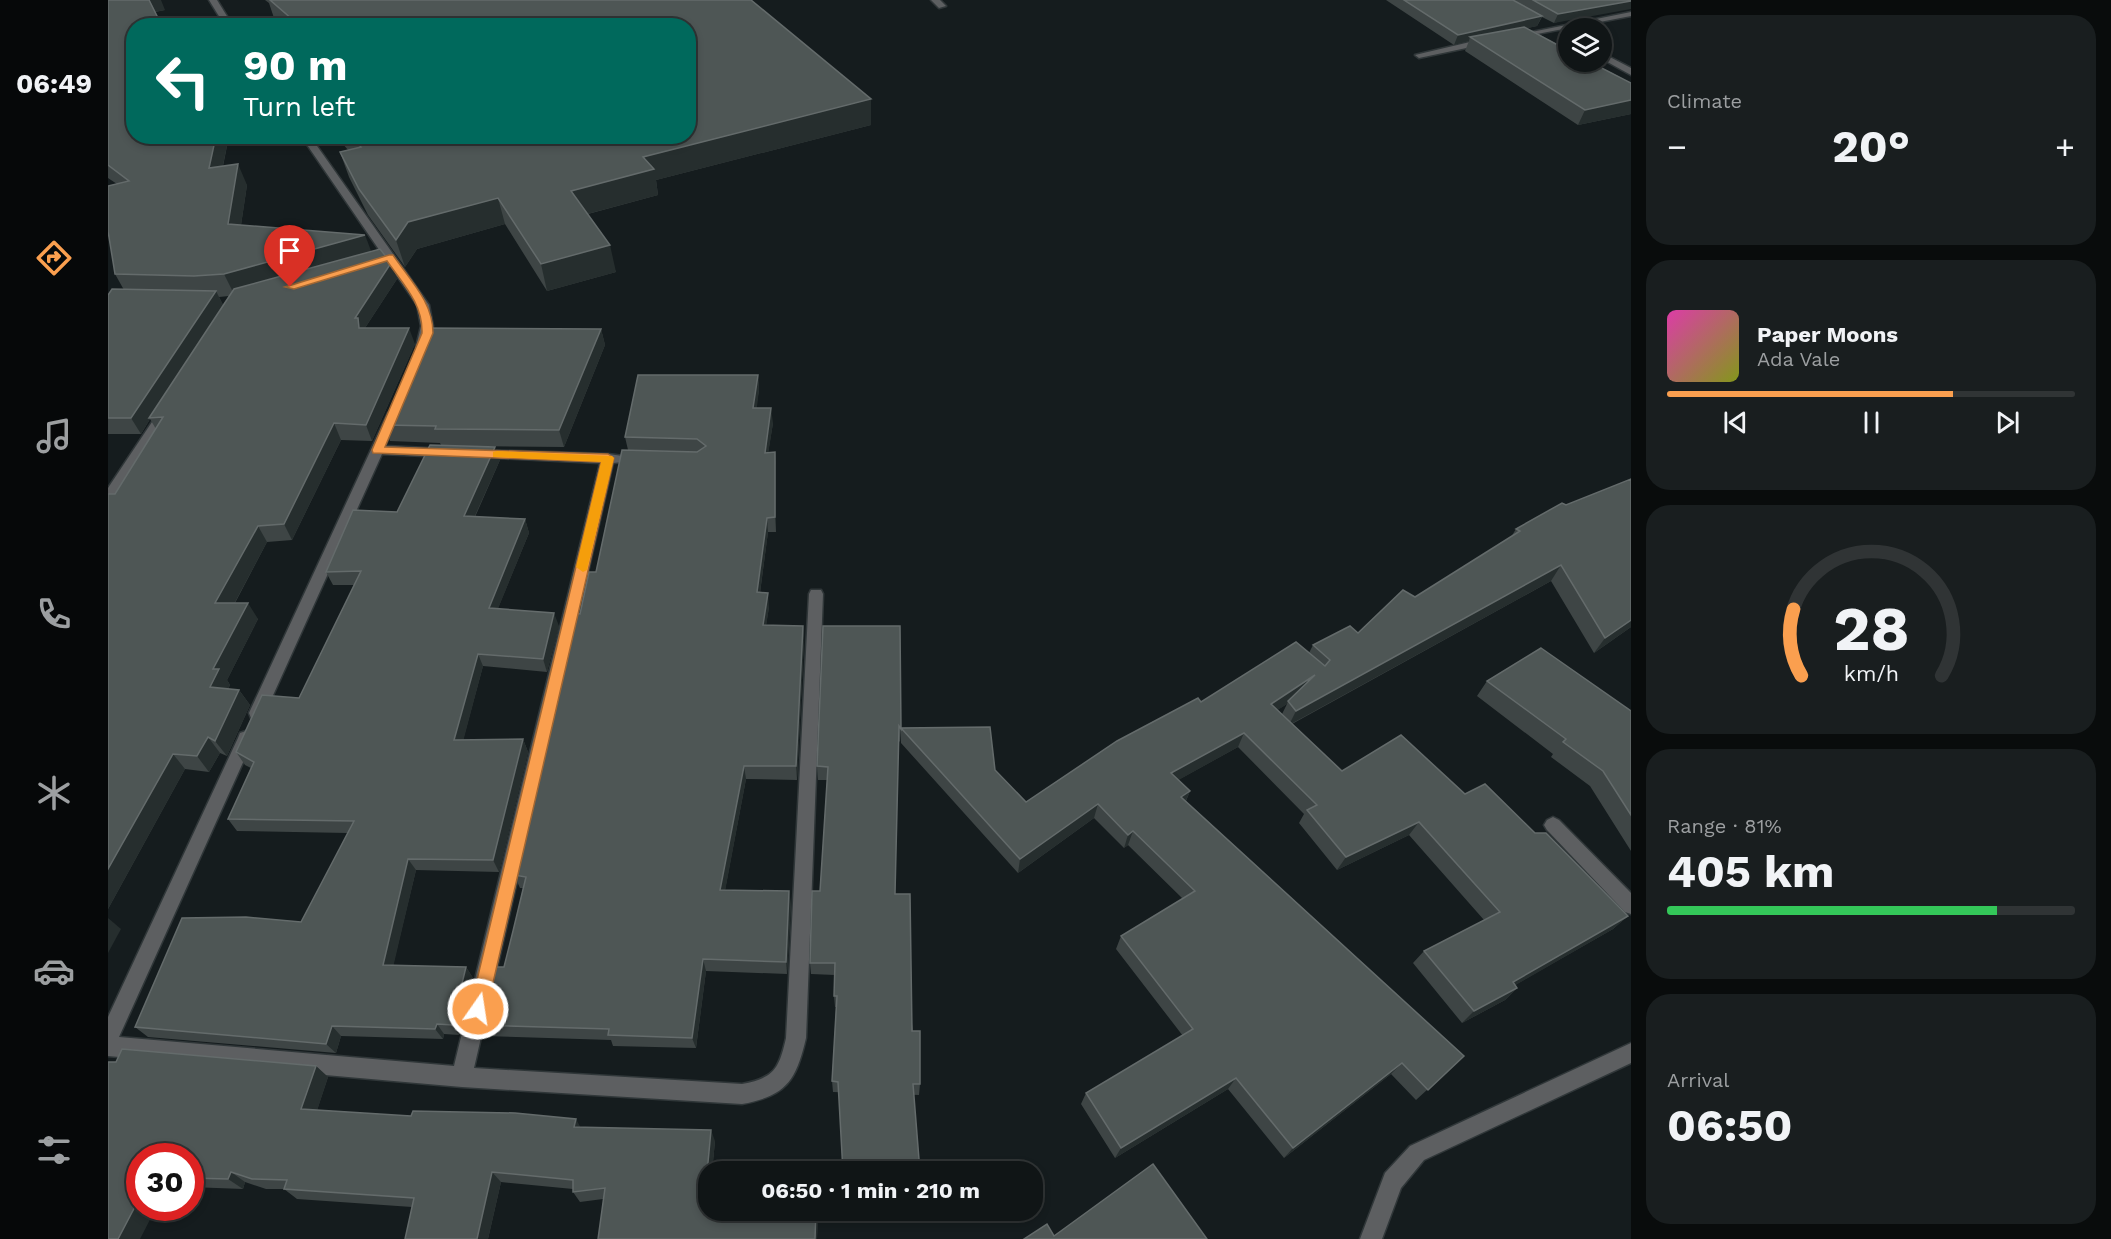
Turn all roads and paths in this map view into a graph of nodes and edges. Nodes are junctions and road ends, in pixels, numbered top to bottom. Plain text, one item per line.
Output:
1 (213, 0) edge
2 (1631, 14) edge
3 (224, 18) edge
4 (1542, 23) edge
5 (1552, 29) junction
6 (1558, 32) edge
7 (1509, 37) edge
8 (1498, 39) edge
9 (1419, 55) dead end
10 (1612, 62) edge
11 (1631, 72) edge
12 (310, 144) edge
13 (415, 364) edge
14 (401, 396) edge
15 (172, 400) edge
16 (378, 450) junction
17 (608, 458) junction
18 (631, 459) edge
19 (108, 499) edge
20 (816, 594) dead end
21 (1552, 825) dead end
22 (1631, 906) edge
23 (108, 1040) edge
24 (108, 1046) edge
25 (1631, 1053) edge
26 (462, 1077) junction
27 (1371, 1239) edge

1 - 3 street
2 - 5 street
4 - 5 street
5 - 6 street
5 - 7 street
8 - 9 street
10 - 11 street
12 - 13 street
14 - 16 street
15 - 19 street
16 - 17 street
16 - 23 street
17 - 18 street
17 - 26 street
20 - 26 street
21 - 22 street
24 - 26 street
25 - 27 street

